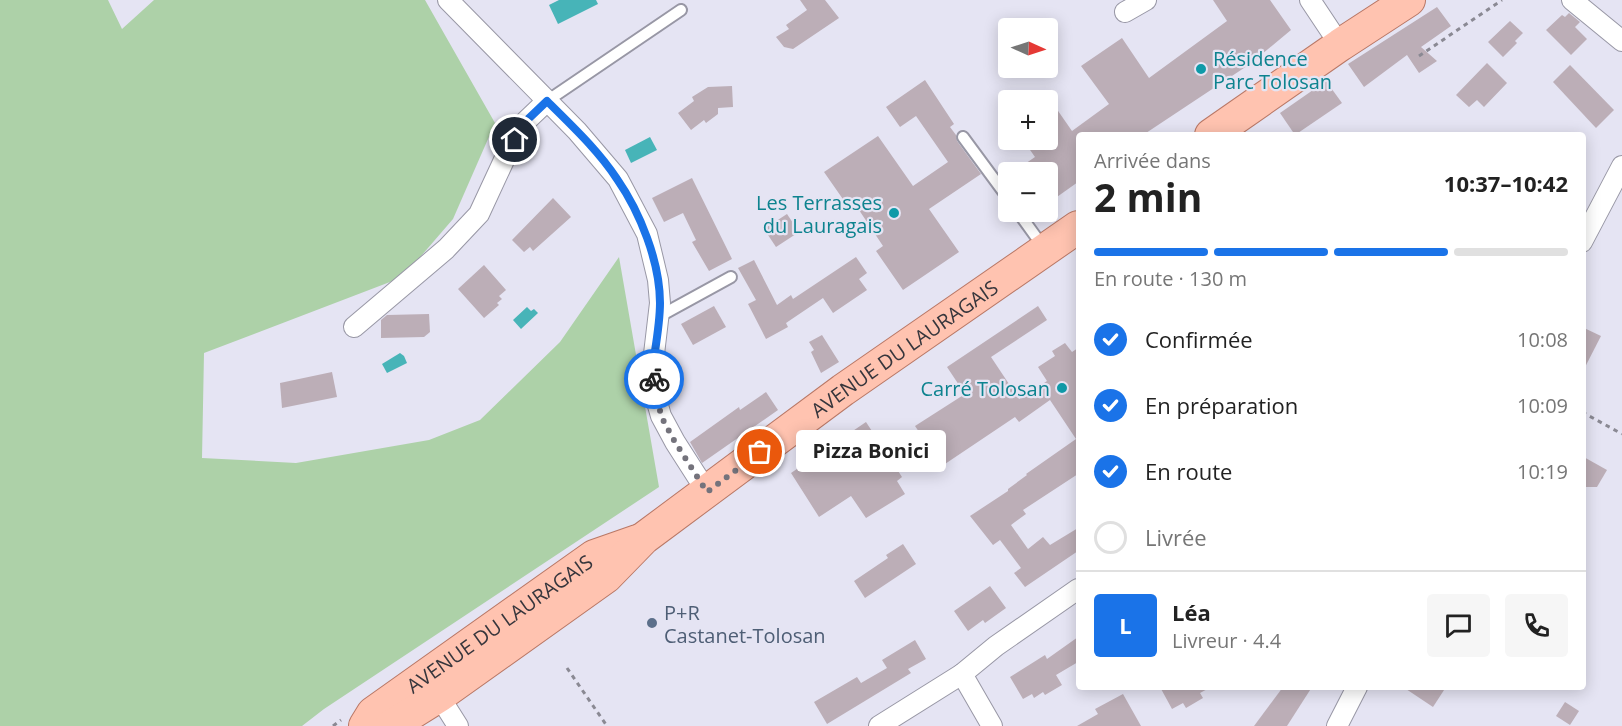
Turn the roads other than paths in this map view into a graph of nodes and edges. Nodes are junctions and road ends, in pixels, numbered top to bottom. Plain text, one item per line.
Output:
1 (448, 0) edge
2 (1146, 0) edge
3 (1310, 0) edge
4 (1409, 0) edge
5 (1572, 0) edge
6 (681, 10) dead end
7 (1125, 12) dead end
8 (1622, 41) edge
9 (1340, 45) junction
10 (547, 101) junction
11 (1215, 132) edge
12 (963, 137) dead end
13 (1622, 166) edge
14 (998, 184) edge
15 (1025, 222) edge
16 (1076, 228) edge
17 (1586, 234) edge
18 (1045, 250) junction
19 (731, 277) dead end
20 (658, 317) junction
21 (354, 327) dead end
22 (707, 492) junction
23 (1076, 591) edge
24 (963, 674) junction
25 (432, 685) junction
26 (1355, 690) edge
27 (365, 726) edge
28 (391, 726) edge
29 (458, 726) edge
30 (879, 726) edge
31 (992, 726) edge
32 (1337, 726) edge

1 - 10 street
2 - 7 street
3 - 9 street
4 - 9 main road
5 - 8 street
6 - 10 lane
9 - 11 main road
10 - 20 street
10 - 21 street
12 - 14 lane
13 - 17 street
15 - 18 lane
16 - 18 main road, AVENUE DU LAURAGAIS
18 - 22 main road, AVENUE DU LAURAGAIS
19 - 20 lane
20 - 22 street
22 - 25 main road, AVENUE DU LAURAGAIS
23 - 24 street
24 - 30 street
24 - 31 street
25 - 27 main road, AVENUE DU LAURAGAIS
25 - 28 main road, AVENUE DU LAURAGAIS
25 - 29 street
26 - 32 street

